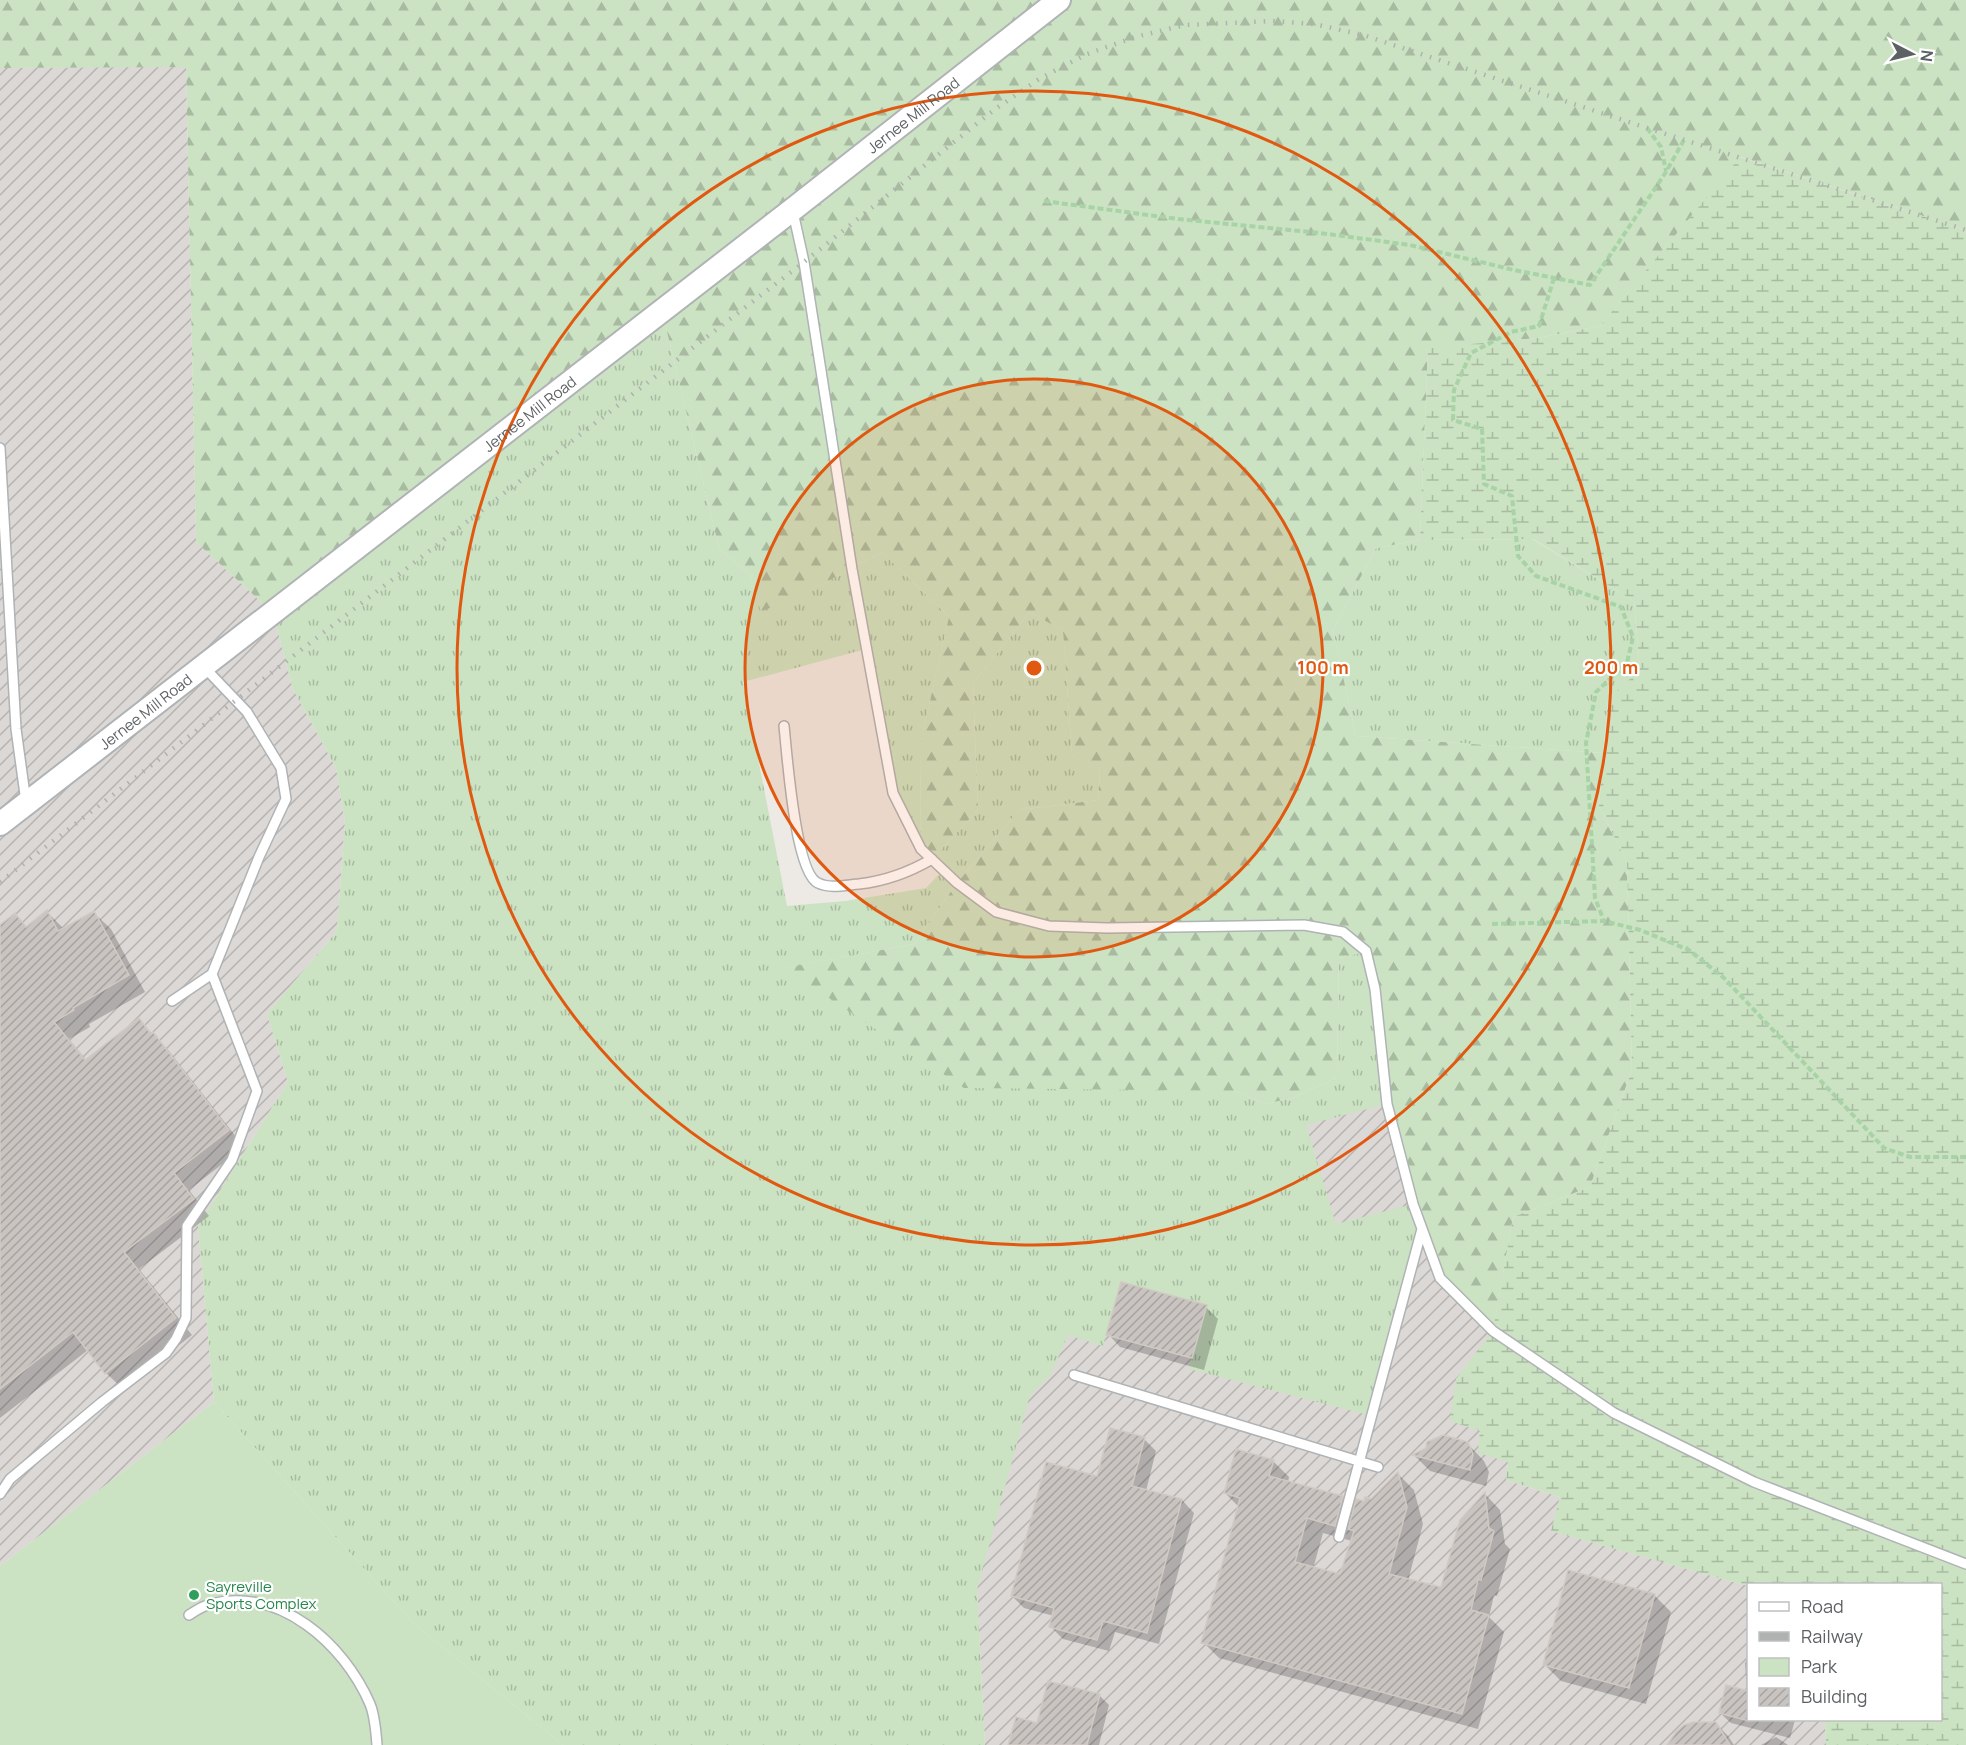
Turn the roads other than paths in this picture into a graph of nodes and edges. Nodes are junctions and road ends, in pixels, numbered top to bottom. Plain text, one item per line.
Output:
1 (1059, 0) edge
2 (792, 210) junction
3 (0, 448) edge
4 (5, 629) edge
5 (204, 667) junction
6 (784, 726) dead end
7 (26, 804) junction
8 (0, 824) edge
9 (932, 859) junction
10 (212, 974) junction
11 (172, 1001) dead end
12 (1422, 1229) junction
13 (1074, 1375) dead end
14 (1360, 1461) junction
15 (1378, 1467) dead end
16 (0, 1494) edge
17 (1340, 1537) dead end
18 (1966, 1564) edge
19 (189, 1615) dead end
20 (377, 1745) edge

1 - 2 street, Jernee Mill Road
2 - 5 street, Jernee Mill Road
2 - 9 lane
3 - 4 lane
4 - 7 lane
5 - 7 street, Jernee Mill Road
5 - 10 lane
6 - 9 lane
7 - 8 street, Jernee Mill Road
9 - 12 lane
10 - 11 lane
10 - 16 lane
12 - 14 lane
12 - 18 lane
13 - 14 lane
14 - 15 lane
14 - 17 lane
19 - 20 lane

